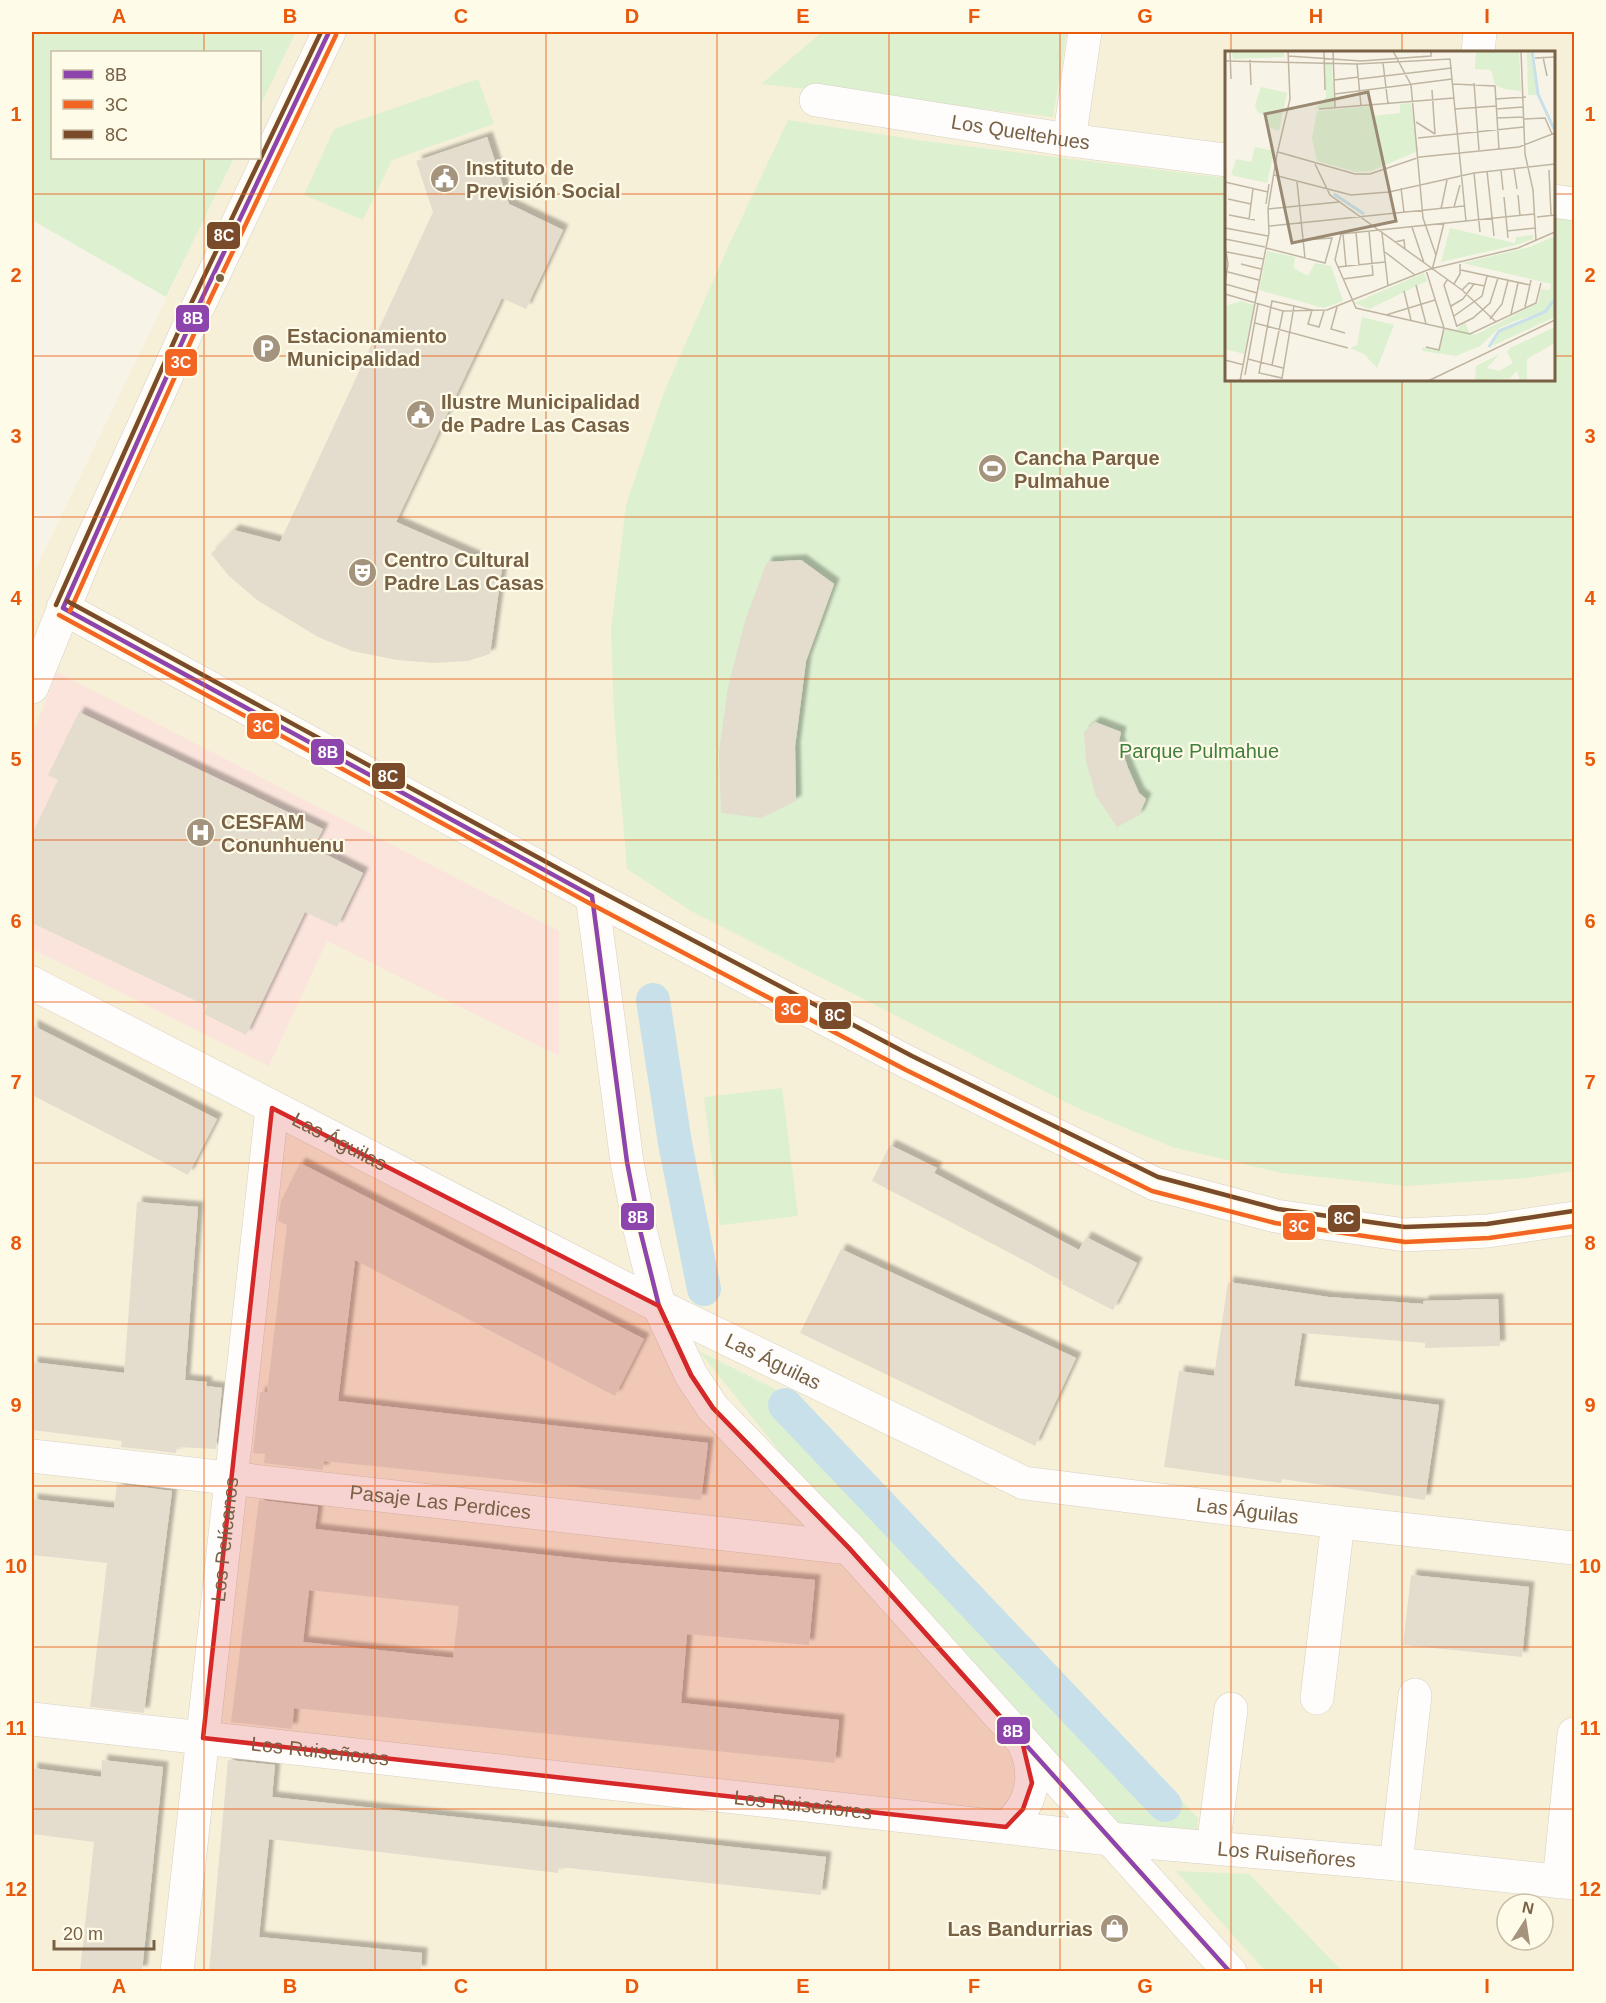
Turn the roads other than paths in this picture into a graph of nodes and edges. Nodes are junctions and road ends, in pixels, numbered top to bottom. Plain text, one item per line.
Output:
1 (329, 32) edge
2 (1085, 32) edge
3 (1480, 32) edge
4 (1478, 51) edge
5 (816, 100) dead end
6 (1069, 140) junction
7 (1225, 160) edge
8 (1555, 201) edge
9 (1575, 204) edge
10 (63, 608) junction
11 (32, 687) edge
12 (592, 896) junction
13 (32, 983) edge
14 (272, 1108) junction
15 (1575, 1218) edge
16 (659, 1306) junction
17 (32, 1456) edge
18 (232, 1477) junction
19 (1338, 1522) junction
20 (849, 1548) junction
21 (1575, 1548) edge
22 (1415, 1695) dead end
23 (1317, 1698) dead end
24 (1231, 1709) dead end
25 (32, 1719) edge
26 (1575, 1734) edge
27 (203, 1738) junction
28 (1022, 1741) junction
29 (1006, 1827) junction
30 (1110, 1839) junction
31 (1213, 1847) junction
32 (1396, 1864) junction
33 (1567, 1883) edge
34 (177, 1971) edge
35 (1230, 1971) edge

1 - 10 street
2 - 6 street
3 - 4 street
5 - 6 street, Los Queltehues
6 - 7 street, Los Queltehues
8 - 9 street
10 - 11 street
10 - 12 street
12 - 15 street
12 - 16 street
13 - 14 street, Las Águilas
14 - 16 street, Las Águilas
14 - 18 street, Los Pelícanos
16 - 19 street, Las Águilas
16 - 20 street
17 - 18 street, Pasaje Las Perdices
18 - 20 street, Pasaje Las Perdices
18 - 27 street, Los Pelícanos
19 - 21 street, Las Águilas
19 - 23 street
20 - 28 street
22 - 32 street
24 - 31 street
25 - 27 street, Los Ruiseñores
26 - 33 street
27 - 29 street, Los Ruiseñores
27 - 34 street, Los Pelícanos
28 - 29 street
28 - 30 street
29 - 30 street, Los Ruiseñores
30 - 31 street, Los Ruiseñores
30 - 35 street
31 - 32 street, Los Ruiseñores
32 - 33 street, Los Ruiseñores

